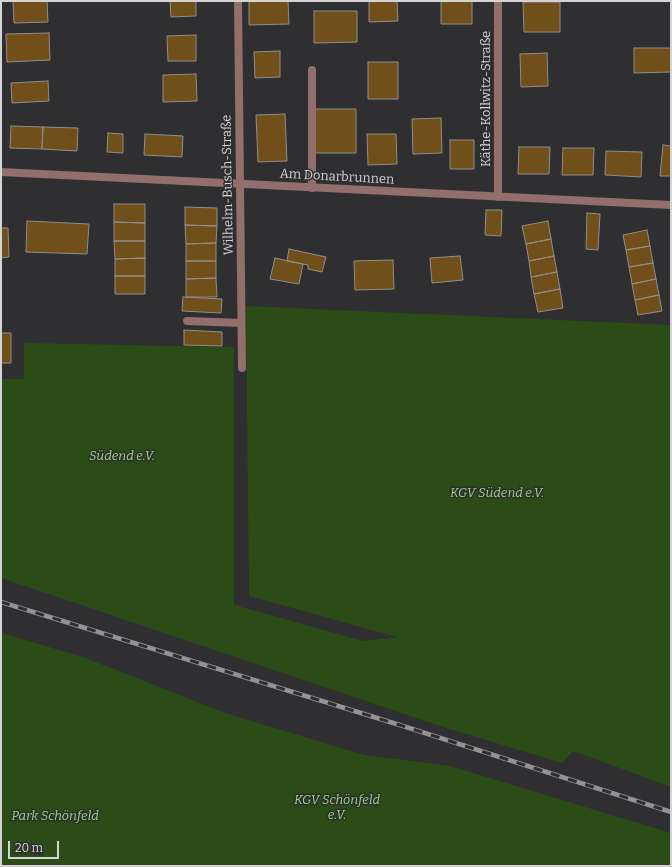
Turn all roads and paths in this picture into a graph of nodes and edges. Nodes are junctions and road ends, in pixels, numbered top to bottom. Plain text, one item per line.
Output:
1 (238, 1) edge
2 (498, 1) edge
3 (312, 70) dead end
4 (1, 172) edge
5 (241, 185) junction
6 (312, 188) junction
7 (498, 197) junction
8 (671, 206) edge
9 (187, 321) dead end
10 (241, 323) junction
11 (242, 368) dead end

1 - 5 street, Wilhelm-Busch-Straße
2 - 7 street, Käthe-Kollwitz-Straße
3 - 6 street
4 - 5 street, Am Donarbrunnen
5 - 6 street, Am Donarbrunnen
5 - 10 street, Wilhelm-Busch-Straße
6 - 7 street, Am Donarbrunnen
7 - 8 street, Am Donarbrunnen
9 - 10 street
10 - 11 street, Wilhelm-Busch-Straße

